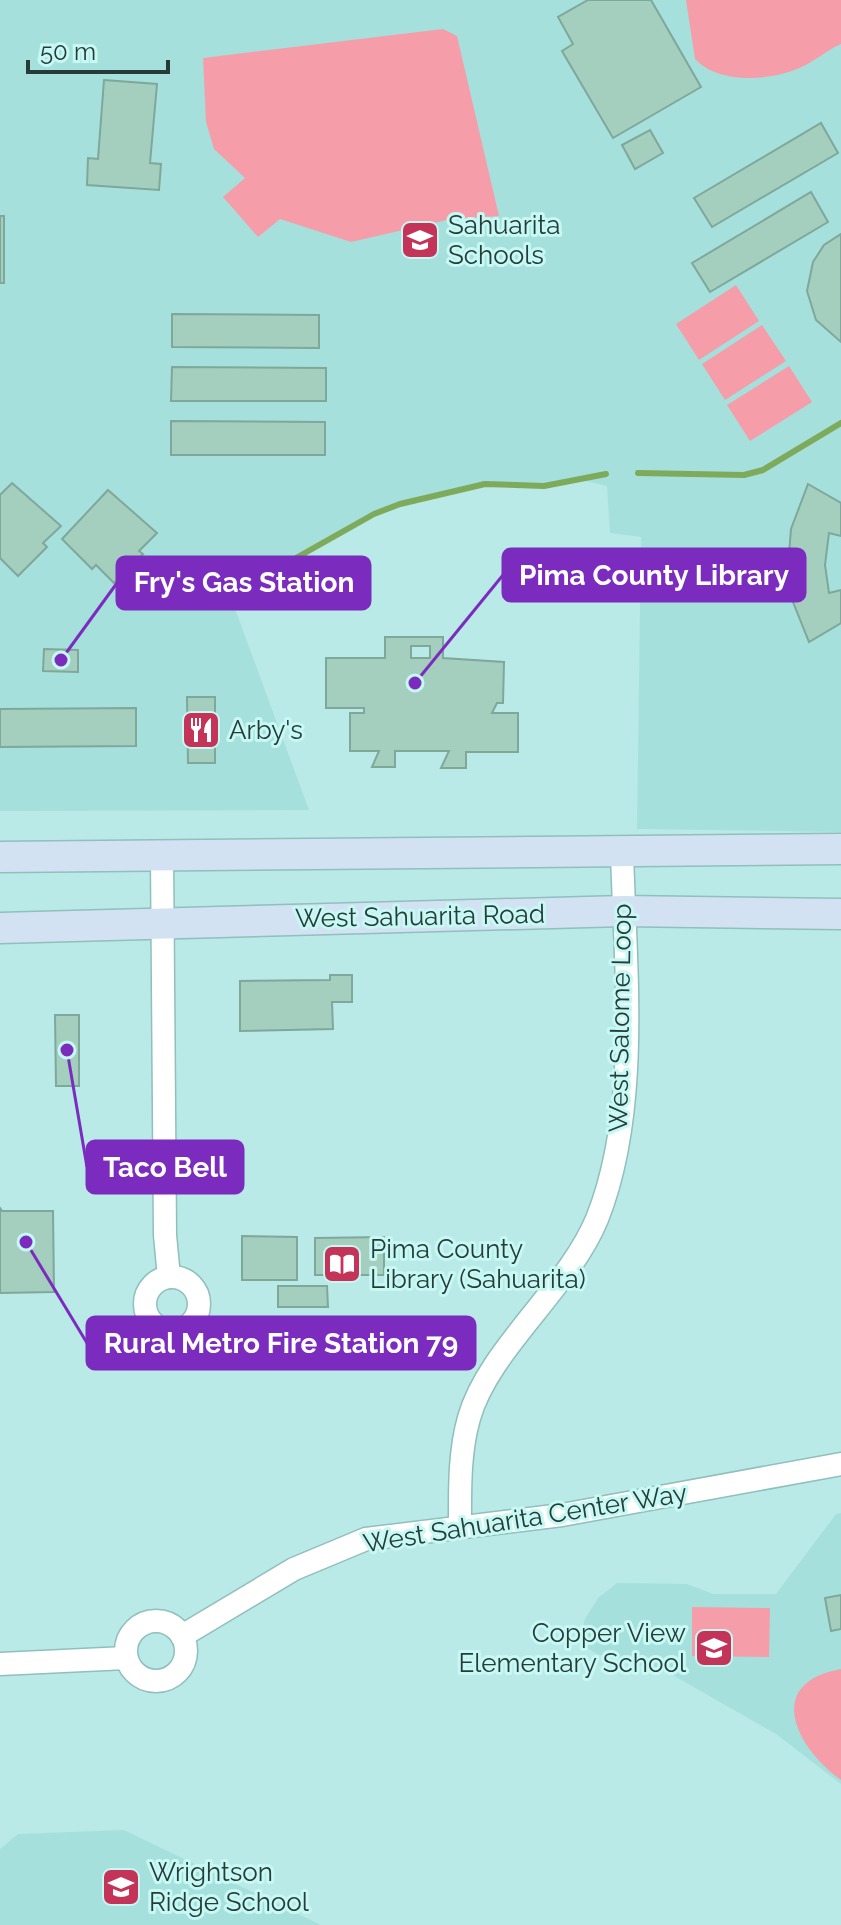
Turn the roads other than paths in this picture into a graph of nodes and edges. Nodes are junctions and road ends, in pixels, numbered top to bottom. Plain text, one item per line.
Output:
1 (841, 849) edge
2 (622, 851) junction
3 (162, 855) junction
4 (0, 857) edge
5 (623, 911) junction
6 (841, 914) edge
7 (162, 921) junction
8 (0, 928) edge
9 (169, 1277) dead end
10 (841, 1464) edge
11 (460, 1526) junction
12 (182, 1636) junction
13 (126, 1658) junction
14 (0, 1664) edge

1 - 2 main road
2 - 3 main road
2 - 5 street, West Salome Loop
3 - 4 main road
3 - 7 street
5 - 6 main road, West Sahuarita Road
5 - 7 main road, West Sahuarita Road
5 - 11 street, West Salome Loop
7 - 8 main road, West Sahuarita Road
7 - 9 street
10 - 11 street, West Sahuarita Center Way
11 - 12 street, West Sahuarita Center Way
12 - 13 street
12 - 13 street
13 - 14 street

